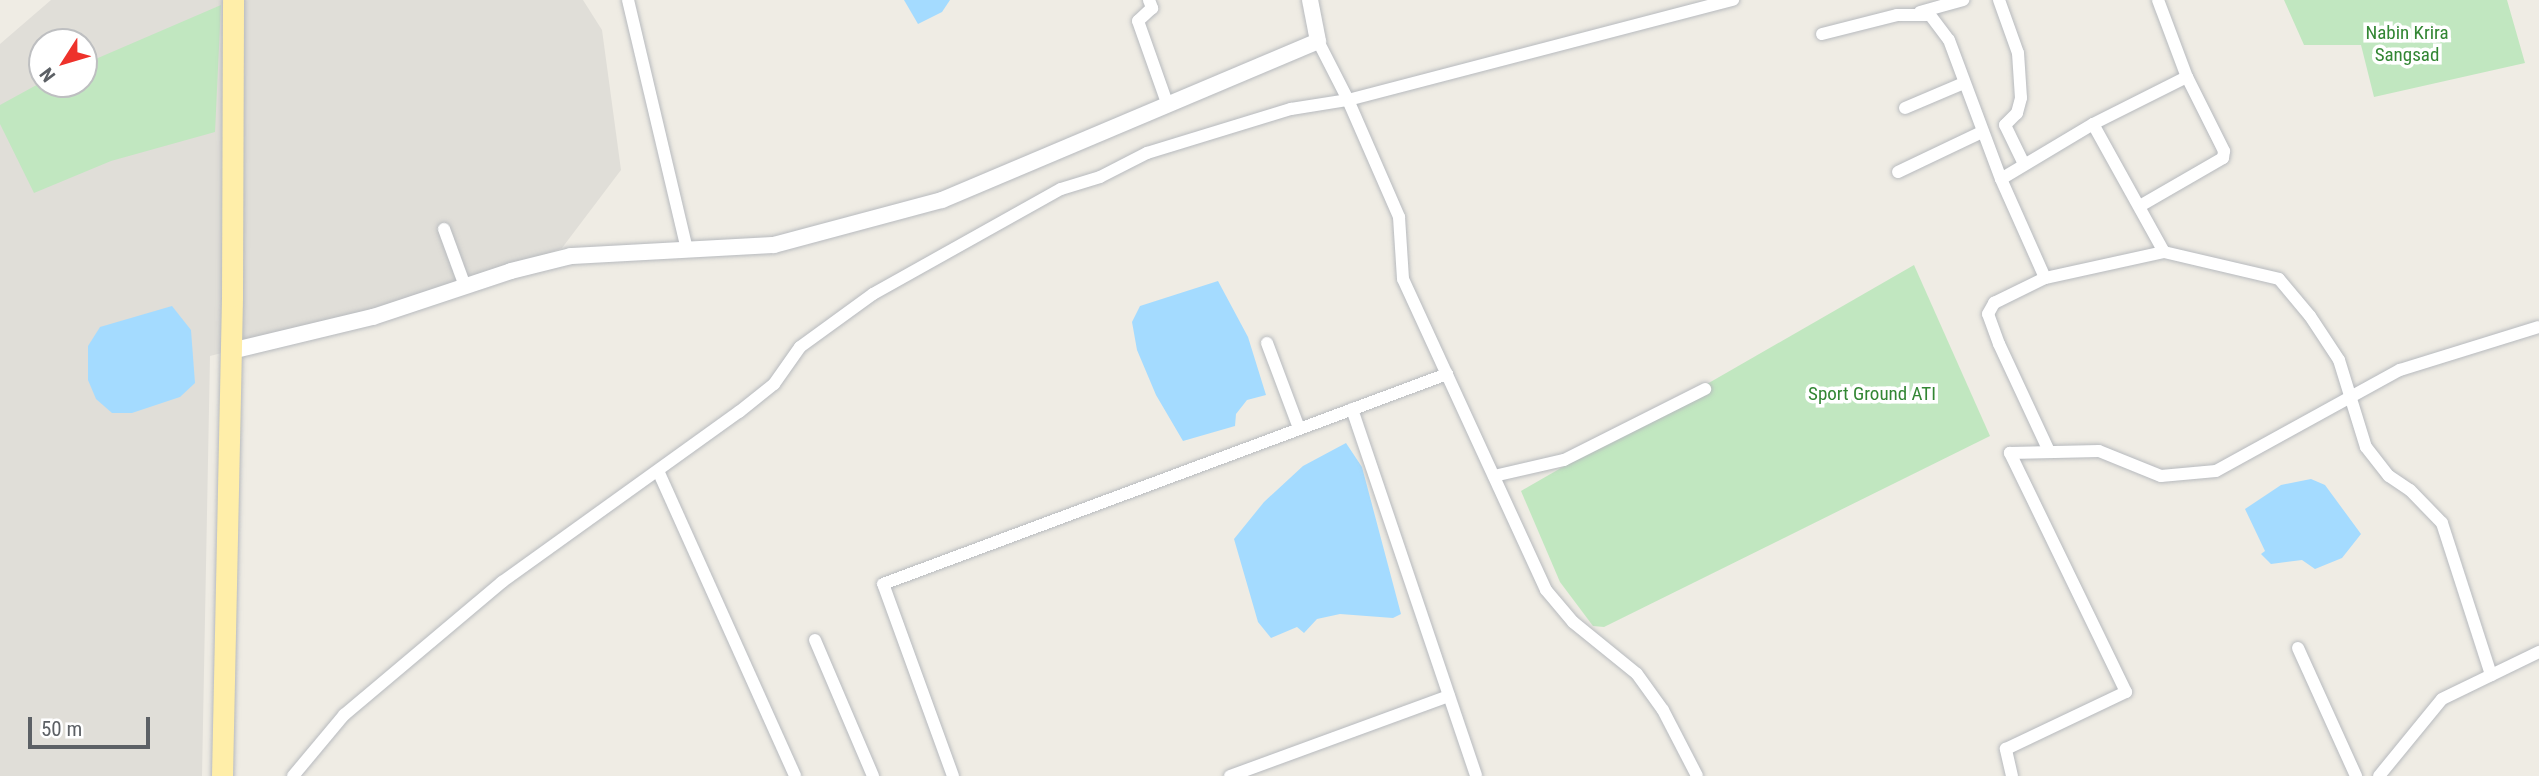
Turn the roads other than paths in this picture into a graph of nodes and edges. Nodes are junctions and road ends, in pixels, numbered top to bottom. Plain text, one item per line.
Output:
1 (233, 0) edge
2 (628, 0) edge
3 (1149, 0) edge
4 (1310, 0) edge
5 (1733, 0) edge
6 (1963, 0) edge
7 (1999, 0) edge
8 (2158, 0) edge
9 (1920, 12) junction
10 (1822, 34) dead end
11 (1318, 40) junction
12 (2187, 77) junction
13 (1964, 83) junction
14 (1348, 100) junction
15 (1167, 103) junction
16 (1905, 108) dead end
17 (2093, 124) junction
18 (1983, 132) junction
19 (2023, 162) junction
20 (1898, 172) dead end
21 (2001, 178) junction
22 (2140, 206) junction
23 (444, 229) dead end
24 (687, 250) junction
25 (2164, 252) junction
26 (2045, 278) junction
27 (465, 286) junction
28 (2539, 327) edge
29 (1267, 343) dead end
30 (231, 351) junction
31 (1447, 374) junction
32 (1705, 389) dead end
33 (2348, 398) junction
34 (1352, 409) junction
35 (1299, 428) junction
36 (2048, 449) junction
37 (659, 472) junction
38 (1494, 476) junction
39 (815, 640) dead end
40 (2298, 648) dead end
41 (2539, 652) edge
42 (2491, 675) junction
43 (1449, 696) junction
44 (222, 776) edge
45 (293, 776) edge
46 (794, 776) edge
47 (873, 776) edge
48 (953, 776) edge
49 (1230, 776) edge
50 (1476, 776) edge
51 (1697, 776) edge
52 (2012, 776) edge
53 (2356, 776) edge
54 (2379, 776) edge

1 - 30 main road
2 - 24 street
3 - 15 street
4 - 11 street
5 - 14 street
6 - 9 street
7 - 19 street
8 - 12 street
9 - 10 street
9 - 13 street
11 - 14 street
11 - 15 street
12 - 17 street
12 - 22 street
13 - 16 street
13 - 18 street
14 - 31 street
14 - 37 street
15 - 24 street
17 - 19 street
17 - 22 street
18 - 20 street
18 - 21 street
19 - 21 street
21 - 26 street
22 - 25 street
23 - 27 street
24 - 27 street
25 - 26 street
25 - 33 street
26 - 36 street
27 - 30 street
28 - 33 street
29 - 35 street
30 - 44 main road
31 - 34 street
31 - 38 street
32 - 38 street
33 - 36 street
33 - 42 street
34 - 35 street
34 - 43 street
35 - 48 street
36 - 52 street
37 - 45 street
37 - 46 street
38 - 51 street
39 - 47 street
40 - 53 street
41 - 42 street
42 - 54 street
43 - 49 street
43 - 50 street

